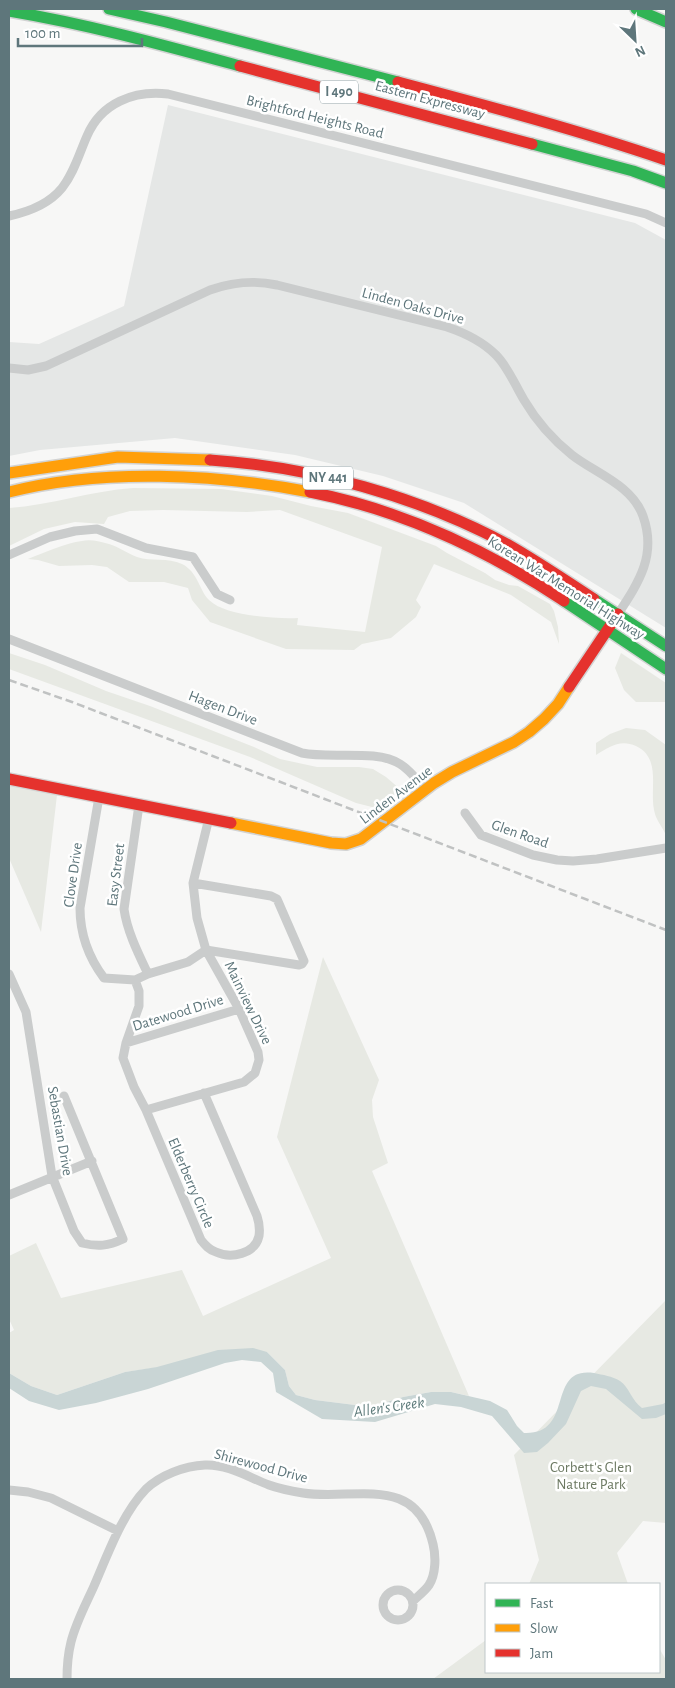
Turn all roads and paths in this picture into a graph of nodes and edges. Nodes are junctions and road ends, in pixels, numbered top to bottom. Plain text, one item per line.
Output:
1 (109, 9) edge
2 (636, 9) edge
3 (9, 11) edge
4 (666, 22) edge
5 (666, 160) edge
6 (666, 183) edge
7 (9, 216) edge
8 (666, 223) edge
9 (9, 368) edge
10 (9, 473) edge
11 (9, 492) edge
12 (9, 555) edge
13 (230, 600) dead end
14 (618, 614) junction
15 (608, 630) junction
16 (9, 639) edge
17 (666, 646) edge
18 (666, 669) edge
19 (9, 779) edge
20 (424, 789) junction
21 (99, 797) junction
22 (139, 805) junction
23 (465, 813) dead end
24 (209, 818) junction
25 (666, 848) edge
26 (193, 883) junction
27 (206, 950) junction
28 (9, 974) edge
29 (148, 974) junction
30 (135, 980) junction
31 (239, 1009) junction
32 (126, 1043) junction
33 (204, 1093) junction
34 (64, 1096) dead end
35 (146, 1110) junction
36 (92, 1161) junction
37 (52, 1176) junction
38 (9, 1195) edge
39 (9, 1490) edge
40 (118, 1531) junction
41 (413, 1601) dead end
42 (67, 1679) edge

1 - 5 main road, Eastern Expressway / I 490
2 - 4 main road
3 - 6 main road, Eastern Expressway / I 490
7 - 8 street, Brightford Heights Road
9 - 14 street, Linden Oaks Drive
10 - 14 main road, Korean War Memorial Highway / NY 441
11 - 15 main road, Korean War Memorial Highway / NY 441
12 - 13 street
14 - 15 main road, Linden Avenue
14 - 17 main road, Korean War Memorial Highway / NY 441
15 - 18 main road, Korean War Memorial Highway / NY 441
15 - 20 main road, Linden Avenue
16 - 20 street, Hagen Drive
19 - 21 main road, Linden Avenue
20 - 24 main road, Linden Avenue
21 - 22 main road, Linden Avenue
21 - 30 street, Clove Drive
22 - 24 main road, Linden Avenue
22 - 29 street, Easy Street
23 - 25 street, Glen Road
24 - 26 street
26 - 27 street
26 - 27 street
27 - 29 street, Clove Drive
27 - 31 street, Mainview Drive
28 - 37 street, Sebastian Drive
29 - 30 street, Clove Drive
30 - 32 street, Elderberry Circle
31 - 32 street, Datewood Drive
31 - 33 street, Mainview Drive
32 - 35 street, Elderberry Circle
33 - 35 street, Mainview Drive
33 - 35 street, Elderberry Circle
34 - 36 street, Sebastian Drive
36 - 37 street
36 - 37 street, Sebastian Drive
37 - 38 street
39 - 40 street
40 - 41 street, Shirewood Drive
40 - 42 street, Shirewood Drive

